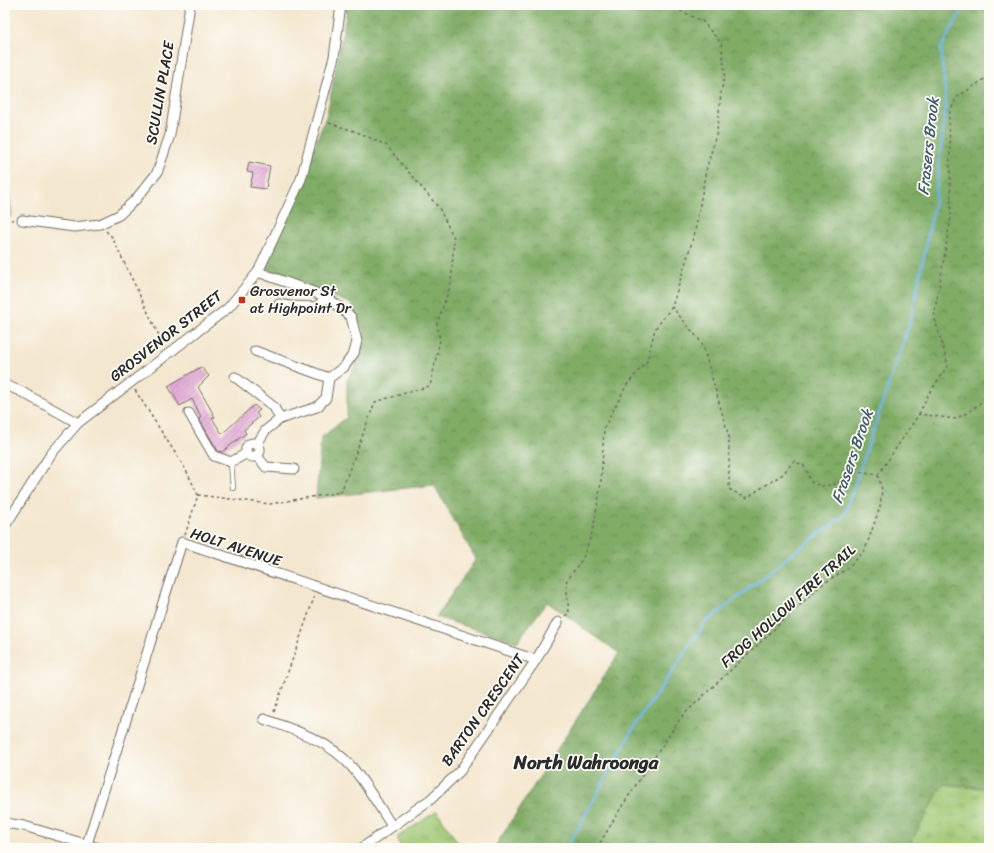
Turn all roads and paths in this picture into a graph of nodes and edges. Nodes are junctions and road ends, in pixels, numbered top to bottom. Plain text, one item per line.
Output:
1 (190, 5) edge
2 (341, 5) edge
3 (657, 5) edge
4 (989, 76) edge
5 (317, 119) junction
6 (22, 220) dead end
7 (112, 237) dead end
8 (258, 272) junction
9 (327, 297) junction
10 (279, 304) dead end
11 (672, 307) junction
12 (255, 351) dead end
13 (168, 354) junction
14 (235, 376) dead end
15 (329, 378) junction
16 (129, 382) junction
17 (5, 385) edge
18 (989, 396) edge
19 (189, 413) dead end
20 (919, 414) junction
21 (280, 419) junction
22 (78, 423) junction
23 (256, 444) junction
24 (247, 453) junction
25 (256, 456) junction
26 (231, 462) junction
27 (294, 469) dead end
28 (878, 475) junction
29 (233, 488) dead end
30 (198, 495) junction
31 (5, 526) edge
32 (182, 542) junction
33 (317, 588) junction
34 (558, 622) joint
35 (536, 660) junction
36 (275, 712) dead end
37 (264, 718) dead end
38 (5, 823) edge
39 (392, 826) junction
40 (87, 844) junction
41 (99, 848) edge
42 (362, 848) edge
43 (597, 848) edge

1 - 6 street, SCULLIN PLACE
2 - 5 street, GROSVENOR STREET
3 - 11 path
4 - 20 path
5 - 8 street, GROSVENOR STREET
5 - 30 path
7 - 13 path
8 - 9 street
8 - 13 street, GROSVENOR STREET
9 - 10 street
9 - 15 street
11 - 28 path
11 - 34 path
12 - 15 street
13 - 16 street, GROSVENOR STREET
14 - 21 street
15 - 21 street
16 - 22 street, GROSVENOR STREET
16 - 30 path
17 - 22 street
18 - 20 path
19 - 26 street
20 - 28 path
21 - 23 street
22 - 31 street, GROSVENOR STREET
23 - 24 street
23 - 25 street
24 - 25 street
24 - 26 street
25 - 27 street
26 - 29 lane
28 - 43 path, FROG HOLLOW FIRE TRAIL
30 - 32 path
32 - 33 street, HOLT AVENUE
32 - 40 street, HOLT AVENUE
33 - 35 street, HOLT AVENUE
33 - 36 path
34 - 35 street, BARTON CRESCENT
35 - 39 street, BARTON CRESCENT
37 - 39 street
38 - 40 street
39 - 42 street, BARTON CRESCENT
40 - 41 street

